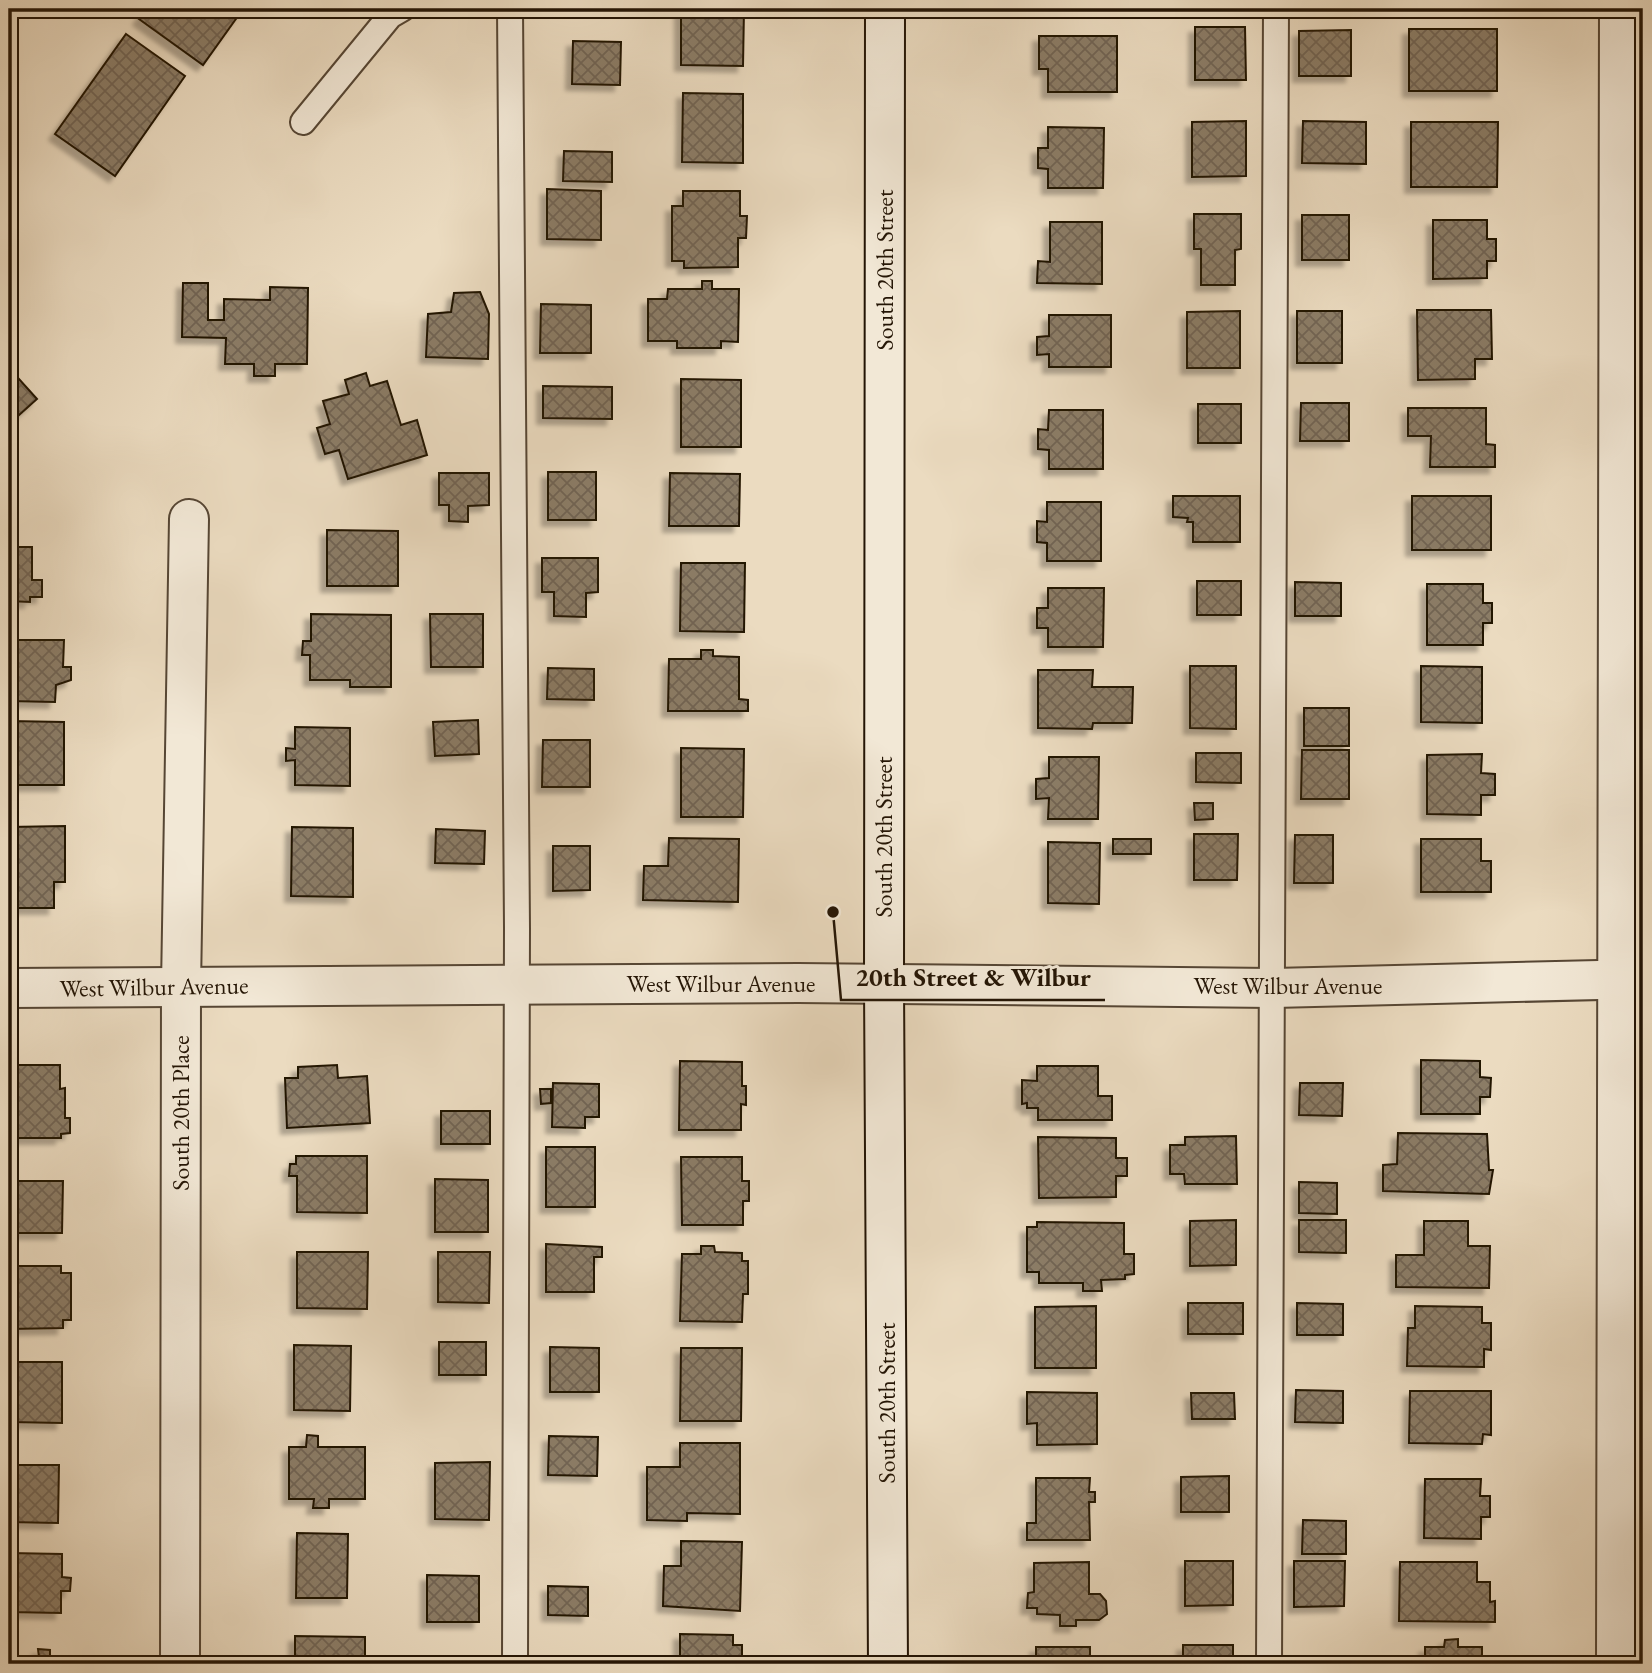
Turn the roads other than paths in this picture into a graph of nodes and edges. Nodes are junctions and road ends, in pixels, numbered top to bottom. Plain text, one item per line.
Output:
1 (402, 9) edge
2 (510, 9) edge
3 (886, 9) edge
4 (1276, 9) edge
5 (1619, 9) edge
6 (303, 122) dead end
7 (189, 519) dead end
8 (1630, 979) edge
9 (884, 984) junction
10 (517, 985) junction
11 (181, 986) junction
12 (9, 988) edge
13 (1274, 988) junction
14 (180, 1664) edge
15 (515, 1664) edge
16 (888, 1664) edge
17 (1269, 1664) edge
18 (1616, 1664) edge

1 - 6 lane
2 - 10 lane
3 - 9 street, South 20th Street
4 - 13 lane
5 - 8 street
7 - 11 street, South 20th Place
8 - 13 street, West Wilbur Avenue
8 - 18 street
9 - 10 street, West Wilbur Avenue
9 - 13 street, West Wilbur Avenue
9 - 16 street, South 20th Street
10 - 11 street, West Wilbur Avenue
10 - 15 lane
11 - 12 street, West Wilbur Avenue
11 - 14 street, South 20th Place
13 - 17 lane

